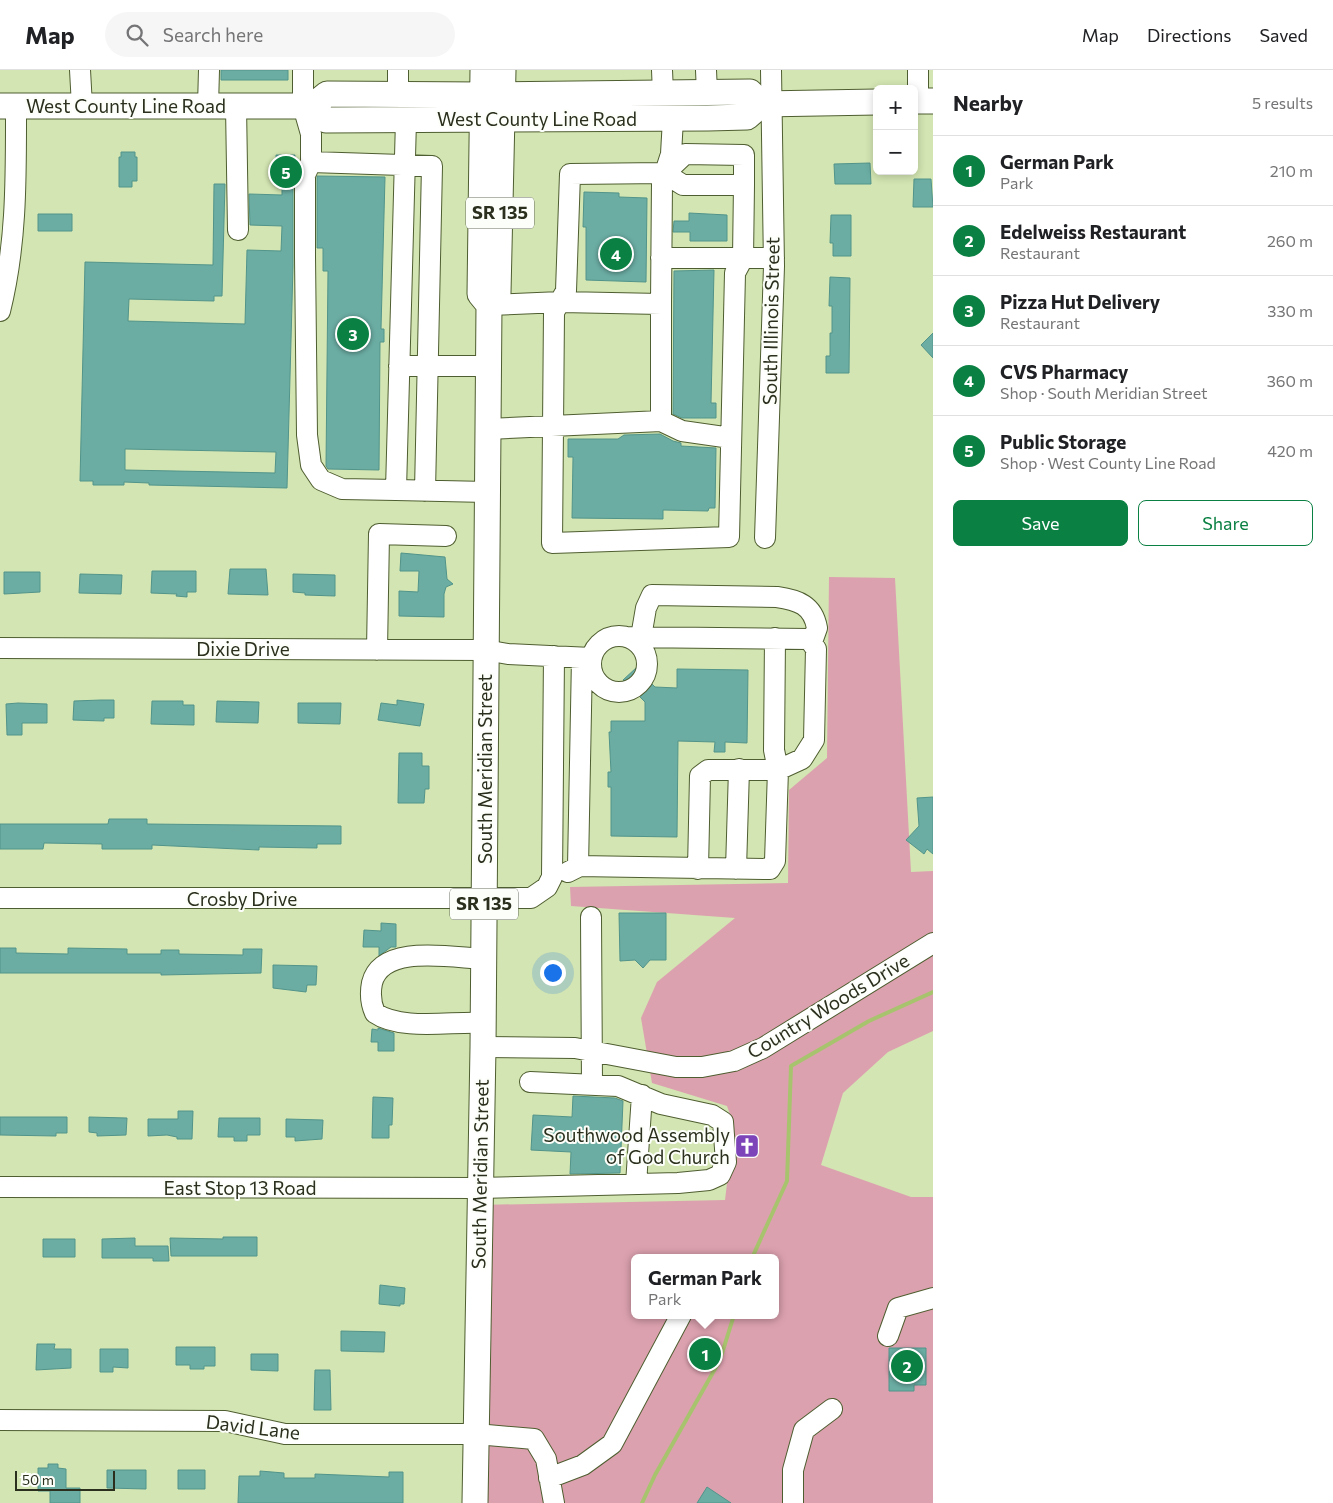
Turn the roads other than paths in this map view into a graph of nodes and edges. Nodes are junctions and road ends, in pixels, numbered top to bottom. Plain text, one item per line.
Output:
1 (80, 70) edge
2 (209, 70) edge
3 (303, 70) edge
4 (483, 70) edge
5 (503, 70) edge
6 (771, 70) edge
7 (918, 70) edge
8 (663, 81) edge
9 (707, 81) edge
10 (398, 82) edge
11 (922, 101) edge
12 (873, 102) edge
13 (767, 104) junction
14 (8, 106) edge
15 (82, 106) junction
16 (208, 106) junction
17 (236, 106) junction
18 (307, 106) junction
19 (491, 107) junction
20 (673, 118) junction
21 (406, 120) junction
22 (311, 162) junction
23 (405, 165) junction
24 (664, 173) junction
25 (744, 185) junction
26 (238, 230) dead end
27 (661, 258) junction
28 (743, 258) junction
29 (774, 258) junction
30 (561, 302) junction
31 (660, 304) junction
32 (490, 305) junction
33 (0, 311) edge
34 (399, 366) junction
35 (428, 366) junction
36 (489, 366) junction
37 (661, 421) junction
38 (553, 426) junction
39 (488, 429) junction
40 (731, 438) junction
41 (396, 490) junction
42 (425, 491) junction
43 (487, 492) junction
44 (446, 536) dead end
45 (765, 538) dead end
46 (634, 637) junction
47 (776, 638) junction
48 (812, 642) junction
49 (0, 648) edge
50 (377, 650) junction
51 (485, 650) junction
52 (554, 656) junction
53 (587, 658) junction
54 (739, 769) junction
55 (778, 770) junction
56 (578, 866) junction
57 (698, 869) junction
58 (736, 869) junction
59 (552, 872) junction
60 (0, 898) edge
61 (484, 899) junction
62 (592, 917) dead end
63 (933, 943) edge
64 (484, 959) junction
65 (483, 1023) junction
66 (482, 1047) junction
67 (591, 1051) junction
68 (530, 1082) dead end
69 (592, 1084) junction
70 (642, 1095) junction
71 (636, 1184) junction
72 (0, 1188) edge
73 (479, 1188) junction
74 (933, 1298) edge
75 (679, 1319) edge
76 (888, 1336) dead end
77 (832, 1409) dead end
78 (0, 1420) edge
79 (476, 1434) junction
80 (549, 1478) junction
81 (475, 1503) edge
82 (554, 1503) edge
83 (793, 1503) edge

1 - 15 street
2 - 16 street
3 - 18 street
4 - 19 main road, SR 135
5 - 19 main road, SR 135
6 - 13 street, South Illinois Street
7 - 11 street
8 - 9 main road, West County Line Road
8 - 19 main road, West County Line Road
9 - 13 main road, West County Line Road
10 - 18 main road, West County Line Road
10 - 19 main road, West County Line Road
12 - 13 main road
13 - 20 main road, West County Line Road
13 - 29 street, South Illinois Street
14 - 15 main road, West County Line Road
14 - 33 street
15 - 16 main road, West County Line Road
16 - 17 main road, West County Line Road
17 - 18 main road, West County Line Road
17 - 26 street
18 - 21 main road, West County Line Road
18 - 22 street
19 - 20 main road, West County Line Road
19 - 21 main road, West County Line Road
19 - 32 main road, South Meridian Street / SR 135
20 - 24 street
21 - 23 street
22 - 23 street
22 - 41 street
23 - 34 street
23 - 35 street
24 - 25 street
24 - 25 street
24 - 27 street
24 - 30 street
25 - 28 street
27 - 28 street
27 - 31 street
28 - 29 street
28 - 40 street
29 - 45 street, South Illinois Street
30 - 31 street
30 - 32 street
30 - 38 street
31 - 37 street
32 - 36 main road, South Meridian Street / SR 135
34 - 35 street
34 - 41 street
35 - 36 street
35 - 42 street
36 - 39 main road, South Meridian Street / SR 135
37 - 38 street
37 - 40 street
38 - 39 street
38 - 40 street
39 - 43 main road, South Meridian Street / SR 135
41 - 42 street
42 - 43 street
43 - 51 main road, South Meridian Street / SR 135
44 - 50 street
46 - 47 street
46 - 48 street
46 - 53 street
46 - 53 street
47 - 48 street
47 - 55 street
48 - 55 street
49 - 50 street, Dixie Drive
50 - 51 street, Dixie Drive
51 - 52 street, Dixie Drive
51 - 61 main road, South Meridian Street / SR 135
52 - 53 street, Dixie Drive
52 - 59 street
53 - 56 street
54 - 55 street
54 - 57 street
54 - 58 street
55 - 58 street
56 - 57 street
56 - 59 street
57 - 58 street
59 - 61 street, Crosby Drive
60 - 61 street, Crosby Drive
61 - 64 main road, South Meridian Street / SR 135
62 - 67 street
63 - 67 street, Country Woods Drive
64 - 65 main road, South Meridian Street / SR 135
64 - 65 street
65 - 66 main road, South Meridian Street / SR 135
66 - 67 street, Country Woods Drive
66 - 73 main road, South Meridian Street / SR 135
67 - 69 street
68 - 69 street
69 - 70 street
70 - 71 street
70 - 71 street, East Stop 13 Road
71 - 73 street, East Stop 13 Road
72 - 73 street, East Stop 13 Road
73 - 79 main road, South Meridian Street / SR 135
74 - 76 street
75 - 80 street
77 - 83 street
78 - 79 street, David Lane
79 - 80 street, David Lane
79 - 81 main road, South Meridian Street / SR 135
80 - 82 street

